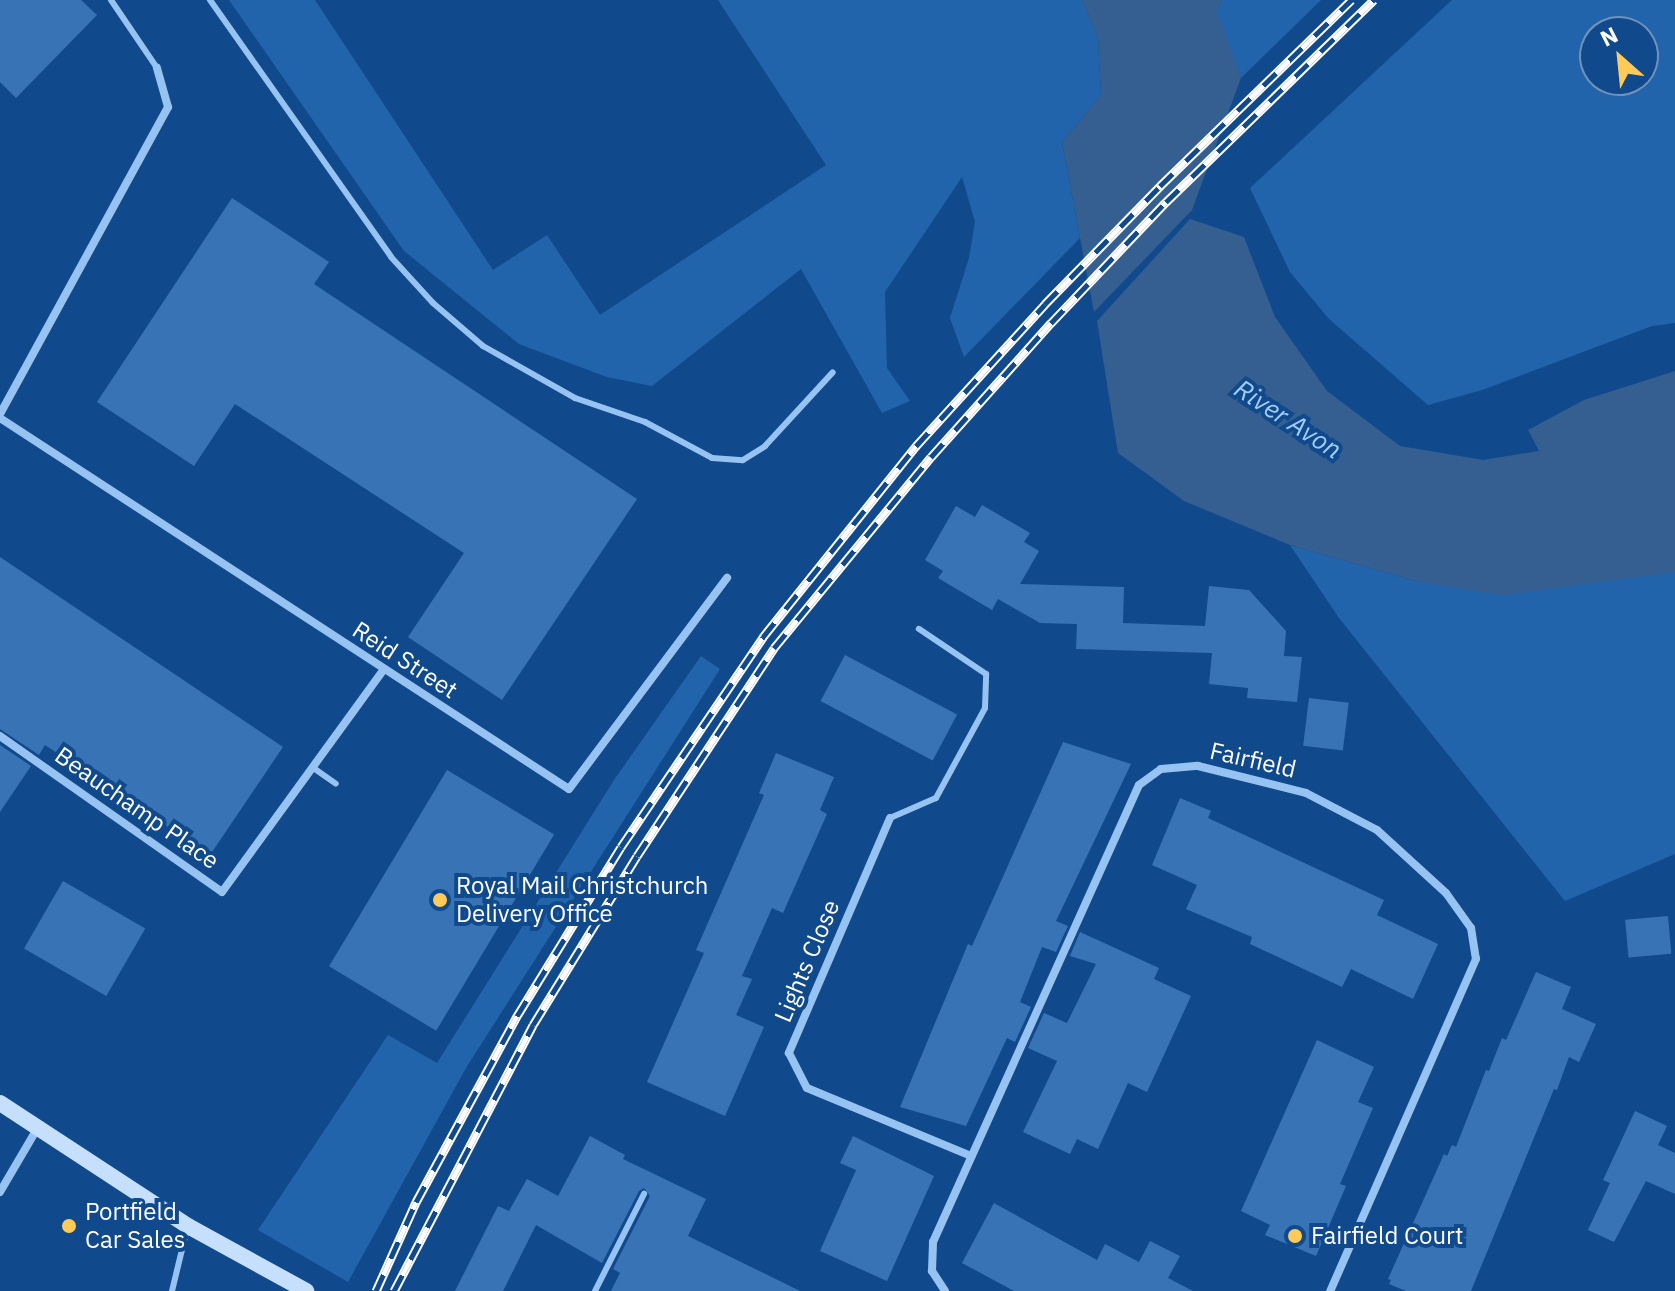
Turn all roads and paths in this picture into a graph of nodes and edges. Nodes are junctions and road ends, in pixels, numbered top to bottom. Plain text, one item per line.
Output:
1 (111, 0) edge
2 (210, 0) edge
3 (157, 68) joint
4 (833, 372) dead end
5 (0, 416) edge
6 (727, 578) dead end
7 (919, 629) dead end
8 (383, 670) junction
9 (0, 736) edge
10 (312, 767) junction
11 (336, 784) dead end
12 (890, 818) joint
13 (0, 1103) edge
14 (37, 1129) junction
15 (971, 1156) junction
16 (0, 1192) edge
17 (644, 1194) dead end
18 (188, 1226) junction
19 (172, 1291) edge
20 (306, 1291) edge
21 (595, 1291) edge
22 (945, 1291) edge
23 (1330, 1291) edge

1 - 3 lane
2 - 4 lane
3 - 5 street, Reid Street
5 - 8 street, Reid Street
6 - 8 street, Reid Street
7 - 12 lane
8 - 10 street, Beauchamp Place
9 - 10 street, Beauchamp Place
10 - 11 lane
12 - 15 street, Lights Close
13 - 14 main road
14 - 16 street
14 - 18 main road
15 - 22 street, Fairfield
15 - 23 street, Fairfield
17 - 21 lane
18 - 19 lane
18 - 20 main road

